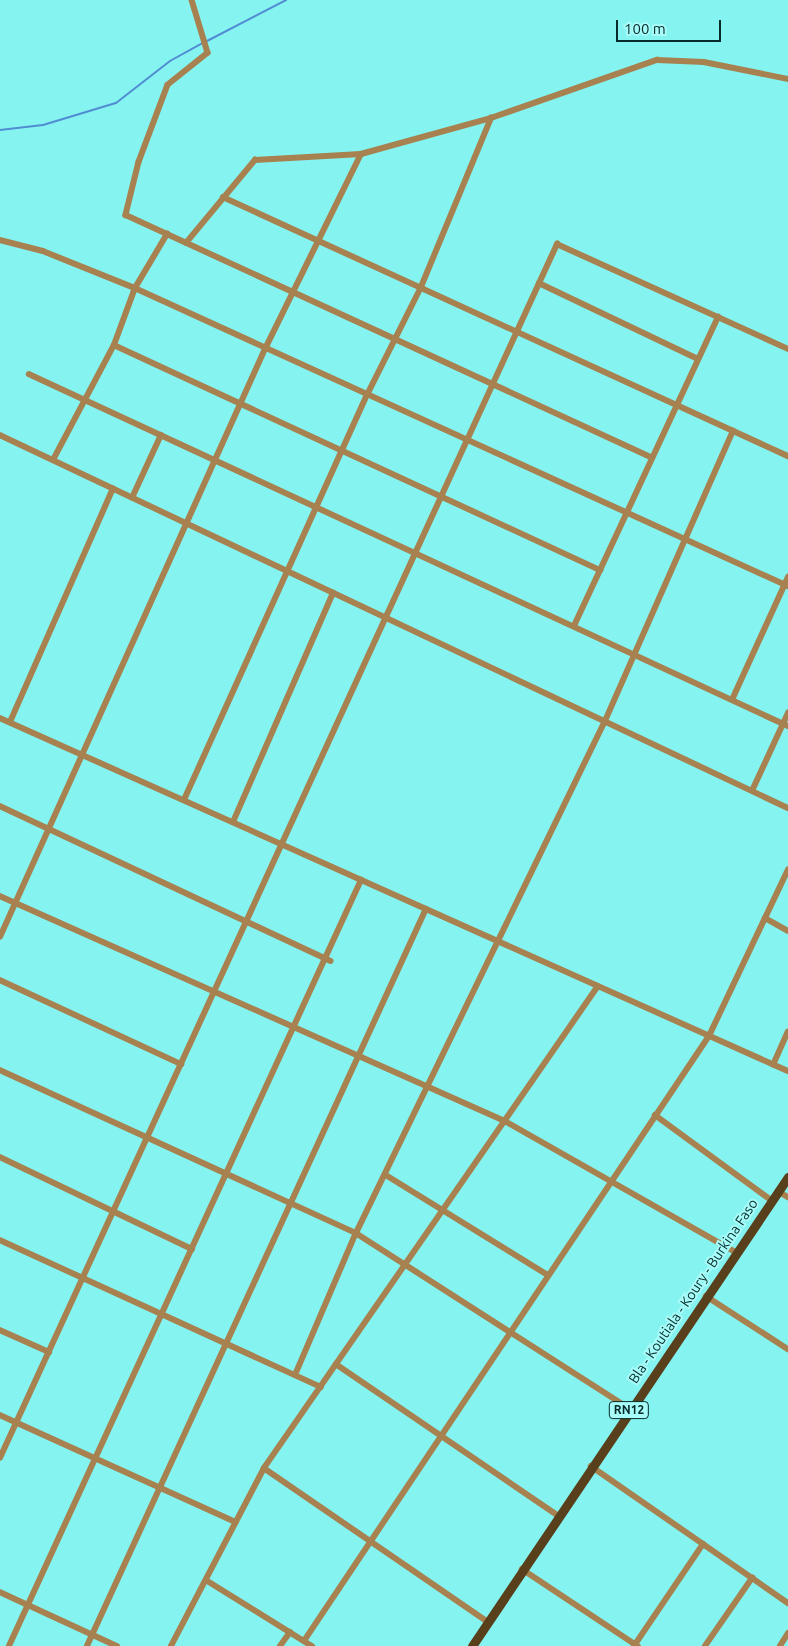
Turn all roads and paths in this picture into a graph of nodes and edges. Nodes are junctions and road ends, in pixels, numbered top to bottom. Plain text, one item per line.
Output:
1 (192, 0) edge
2 (788, 79) edge
3 (491, 118) junction
4 (361, 154) junction
5 (224, 197) junction
6 (167, 234) junction
7 (0, 240) edge
8 (318, 241) junction
9 (186, 243) junction
10 (539, 283) junction
11 (421, 287) junction
12 (135, 288) junction
13 (293, 292) junction
14 (718, 317) junction
15 (518, 330) junction
16 (396, 340) junction
17 (114, 345) junction
18 (265, 349) junction
19 (788, 349) edge
20 (698, 359) junction
21 (28, 374) dead end
22 (493, 384) junction
23 (368, 395) junction
24 (82, 399) junction
25 (240, 404) junction
26 (676, 405) junction
27 (733, 431) junction
28 (0, 435) edge
29 (161, 435) junction
30 (467, 440) junction
31 (344, 452) junction
32 (788, 456) edge
33 (651, 457) junction
34 (53, 460) junction
35 (215, 460) junction
36 (113, 489) junction
37 (442, 496) junction
38 (132, 498) junction
39 (318, 508) junction
40 (626, 512) junction
41 (186, 523) junction
42 (685, 539) junction
43 (416, 553) junction
44 (600, 570) junction
45 (288, 571) junction
46 (788, 577) edge
47 (786, 585) edge
48 (333, 593) junction
49 (386, 618) junction
50 (574, 626) junction
51 (634, 655) junction
52 (732, 700) junction
53 (788, 714) edge
54 (0, 718) edge
55 (605, 721) junction
56 (10, 722) junction
57 (786, 725) edge
58 (83, 755) junction
59 (752, 791) junction
60 (184, 800) junction
61 (0, 806) edge
62 (788, 808) edge
63 (233, 822) junction
64 (49, 828) junction
65 (283, 844) junction
66 (788, 870) edge
67 (362, 880) junction
68 (0, 896) edge
69 (15, 903) junction
70 (426, 909) junction
71 (765, 918) junction
72 (247, 921) junction
73 (788, 931) edge
74 (0, 937) edge
75 (500, 942) junction
76 (328, 959) junction
77 (0, 980) edge
78 (598, 986) junction
79 (215, 992) junction
80 (294, 1027) junction
81 (788, 1032) edge
82 (708, 1036) junction
83 (358, 1056) junction
84 (181, 1064) junction
85 (773, 1064) junction
86 (0, 1070) edge
87 (788, 1071) edge
88 (430, 1088) junction
89 (655, 1116) junction
90 (505, 1121) junction
91 (148, 1137) junction
92 (0, 1157) edge
93 (226, 1174) junction
94 (386, 1175) junction
95 (788, 1177) edge
96 (611, 1181) junction
97 (778, 1191) junction
98 (788, 1197) edge
99 (772, 1200) junction
100 (290, 1202) junction
101 (443, 1210) junction
102 (114, 1211) junction
103 (356, 1233) junction
104 (0, 1240) edge
105 (192, 1248) junction
106 (736, 1252) junction
107 (405, 1264) junction
108 (548, 1275) junction
109 (83, 1278) junction
110 (705, 1295) junction
111 (162, 1314) junction
112 (0, 1330) edge
113 (510, 1332) junction
114 (225, 1343) junction
115 (788, 1349) edge
116 (49, 1352) junction
117 (336, 1364) junction
118 (295, 1375) junction
119 (321, 1387) junction
120 (630, 1409) junction
121 (0, 1415) edge
122 (16, 1422) junction
123 (441, 1436) junction
124 (0, 1458) edge
125 (96, 1459) junction
126 (591, 1466) junction
127 (264, 1468) junction
128 (158, 1487) junction
129 (558, 1515) junction
130 (236, 1522) junction
131 (370, 1541) junction
132 (703, 1544) junction
133 (522, 1569) junction
134 (752, 1578) junction
135 (206, 1580) junction
136 (0, 1592) edge
137 (788, 1603) edge
138 (28, 1605) junction
139 (488, 1622) junction
140 (290, 1632) junction
141 (788, 1633) edge
142 (92, 1634) junction
143 (304, 1641) junction
144 (636, 1645) edge
145 (10, 1646) edge
146 (87, 1646) edge
147 (117, 1646) edge
148 (171, 1646) edge
149 (280, 1646) edge
150 (312, 1646) edge
151 (472, 1646) edge
152 (705, 1646) edge
153 (780, 1646) edge

1 - 6 street
2 - 3 street
3 - 4 street
3 - 11 street
4 - 5 street
4 - 8 street
5 - 8 street
5 - 9 street
6 - 9 street
6 - 12 street
7 - 12 street
8 - 11 street
8 - 13 street
9 - 13 street
10 - 14 street
10 - 15 street
10 - 20 street
11 - 15 street
11 - 16 street
12 - 17 street
12 - 18 street
13 - 16 street
13 - 18 street
14 - 19 street
14 - 20 street
15 - 22 street
15 - 26 street
16 - 22 street
16 - 23 street
17 - 24 street
17 - 25 street
18 - 23 street
18 - 25 street
20 - 26 street
21 - 24 street
22 - 30 street
22 - 33 street
23 - 30 street
23 - 31 street
24 - 29 street
24 - 34 street
25 - 31 street
25 - 35 street
26 - 27 street
26 - 33 street
27 - 32 street
27 - 42 street
28 - 34 street
29 - 35 street
29 - 38 street
30 - 37 street
30 - 40 street
31 - 37 street
31 - 39 street
33 - 40 street
34 - 36 street
35 - 39 street
35 - 41 street
36 - 38 street
36 - 56 street
37 - 43 street
37 - 44 street
38 - 41 street
39 - 43 street
39 - 45 street
40 - 42 street
40 - 44 street
41 - 45 street
41 - 58 street
42 - 47 street
42 - 51 street
43 - 49 street
43 - 50 street
44 - 50 street
45 - 48 street
45 - 60 street
46 - 47 street
47 - 52 street
48 - 49 street
48 - 63 street
49 - 55 street
49 - 65 street
50 - 51 street
51 - 52 street
51 - 55 street
52 - 57 street
53 - 57 street
54 - 56 street
55 - 59 street
55 - 75 street
56 - 58 street
57 - 59 street
58 - 60 street
58 - 64 street
59 - 62 street
60 - 63 street
61 - 64 street
63 - 65 street
64 - 69 street
64 - 72 street
65 - 67 street
65 - 72 street
66 - 71 street
67 - 70 street
67 - 76 street
68 - 69 street
69 - 74 street
69 - 79 street
70 - 75 street
70 - 83 street
71 - 73 street
71 - 82 street
72 - 76 street
72 - 79 street
75 - 78 street
75 - 88 street
76 - 80 street
77 - 84 street
78 - 82 street
78 - 90 street
79 - 80 street
79 - 84 street
80 - 83 street
80 - 93 street
81 - 85 street
82 - 85 street
82 - 89 street
83 - 88 street
83 - 100 street
84 - 91 street
85 - 87 street
86 - 91 street
88 - 90 street
88 - 94 street
89 - 96 street
89 - 99 street
90 - 96 street
90 - 101 street
91 - 93 street
91 - 102 street
92 - 102 street
93 - 100 street
93 - 105 street
94 - 101 street
94 - 103 street
95 - 97 main road, Bla - Koutiala - Koury - Burkina Faso / RN12
96 - 106 street
96 - 108 street
97 - 98 street
97 - 99 main road, Bla - Koutiala - Koury - Burkina Faso / RN12
99 - 106 main road, Bla - Koutiala - Koury - Burkina Faso / RN12
100 - 103 street
100 - 114 street
101 - 107 street
101 - 108 street
102 - 105 street
102 - 109 street
103 - 107 street
103 - 118 street
104 - 109 street
105 - 111 street
106 - 110 main road, Bla - Koutiala - Koury - Burkina Faso / RN12
107 - 113 street
107 - 117 street
108 - 113 street
109 - 111 street
109 - 116 street
110 - 115 street
110 - 120 main road, Bla - Koutiala - Koury - Burkina Faso / RN12
111 - 114 street
111 - 125 street
112 - 116 street
113 - 120 street
113 - 123 street
114 - 118 street
114 - 128 street
116 - 122 street
117 - 119 street
117 - 123 street
118 - 119 street
119 - 127 street
120 - 126 main road, Bla - Koutiala - Koury - Burkina Faso / RN12
121 - 122 street
122 - 124 street
122 - 125 street
123 - 129 street
123 - 131 street
125 - 128 street
125 - 138 street
126 - 129 main road, Bla - Koutiala - Koury - Burkina Faso / RN12
126 - 132 street
127 - 130 street
127 - 131 street
128 - 130 street
128 - 142 street
129 - 133 main road, Bla - Koutiala - Koury - Burkina Faso / RN12
130 - 135 street
131 - 139 street
131 - 143 street
132 - 134 street
132 - 144 street
133 - 139 main road, Bla - Koutiala - Koury - Burkina Faso / RN12
133 - 144 street
134 - 137 street
134 - 152 street
135 - 140 street
135 - 148 street
136 - 138 street
138 - 142 street
138 - 145 street
139 - 151 main road, Bla - Koutiala - Koury - Burkina Faso / RN12
140 - 143 street
140 - 149 street
141 - 153 street
142 - 146 street
142 - 147 street
143 - 150 street

